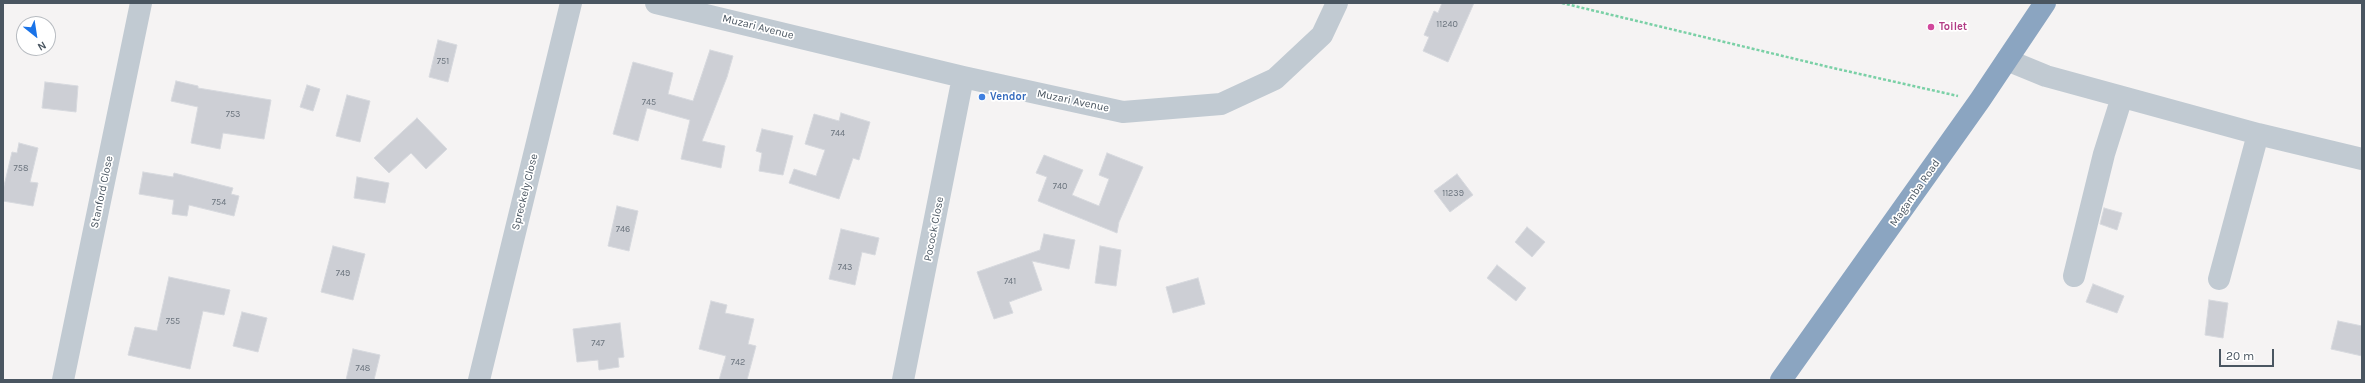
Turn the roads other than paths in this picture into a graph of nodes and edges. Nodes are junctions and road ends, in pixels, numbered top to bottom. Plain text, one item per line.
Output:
1 (141, 3) edge
2 (571, 3) edge
3 (656, 3) edge
4 (1337, 3) edge
5 (2045, 3) edge
6 (2007, 60) junction
7 (964, 77) junction
8 (2122, 97) junction
9 (2258, 134) junction
10 (2362, 159) edge
11 (2074, 276) dead end
12 (2219, 279) dead end
13 (63, 380) edge
14 (480, 380) edge
15 (903, 380) edge
16 (1781, 380) edge

1 - 13 street, Stanford Close
2 - 14 street, Spreckely Close
3 - 7 street, Muzari Avenue
4 - 7 street, Muzari Avenue
5 - 6 highway, Magamba Road
6 - 8 street
6 - 16 highway, Magamba Road
7 - 15 street, Pocock Close
8 - 9 street
8 - 11 street
9 - 10 street
9 - 12 street

